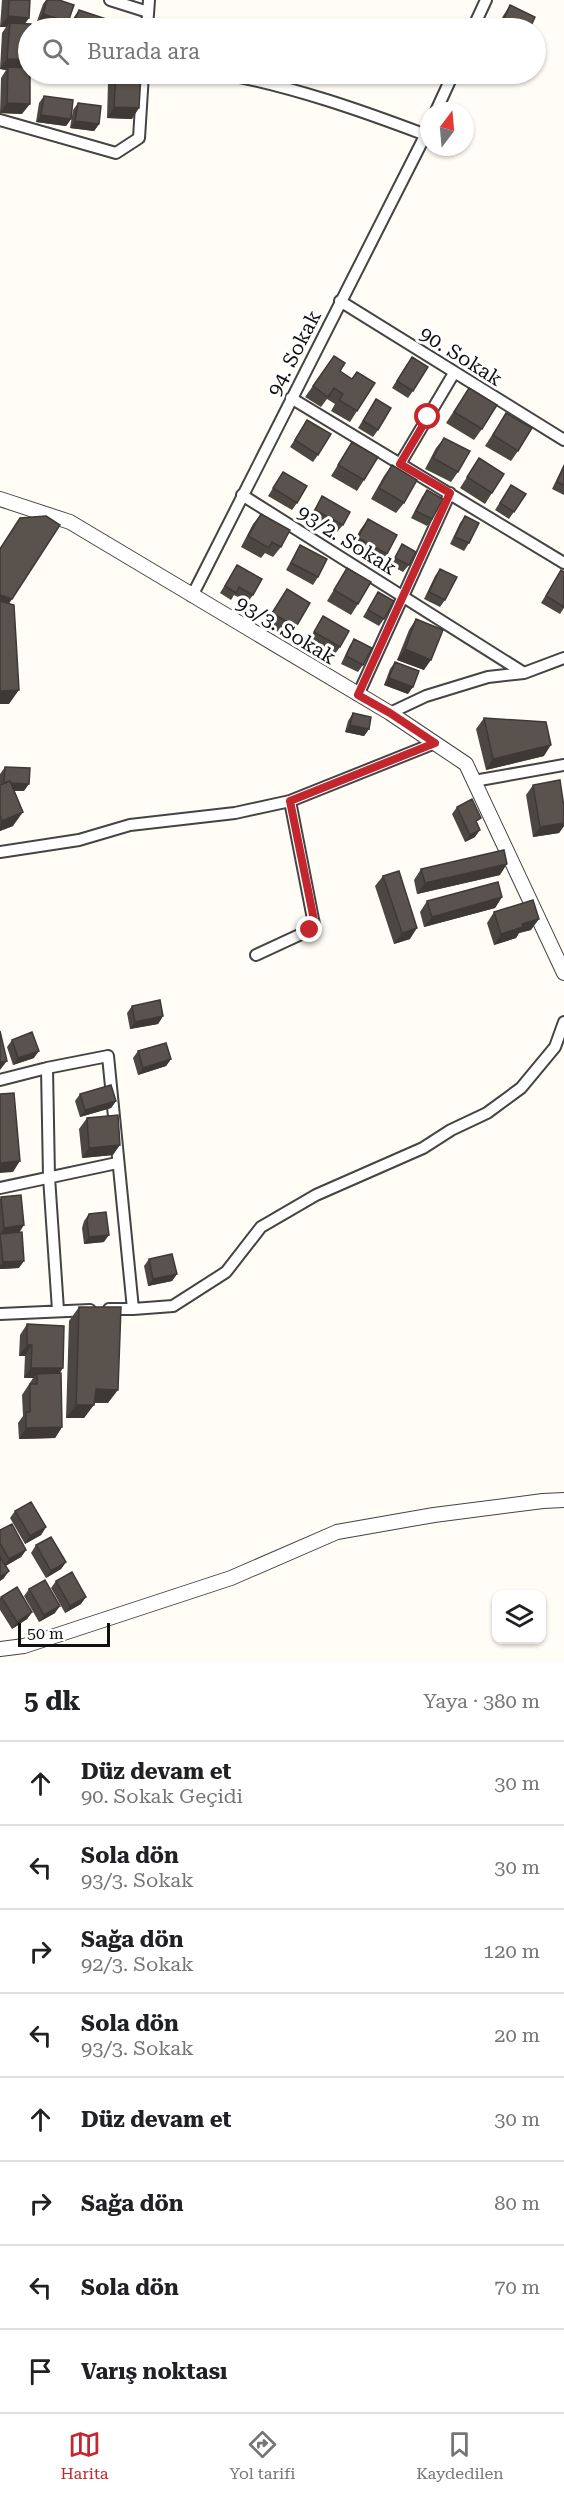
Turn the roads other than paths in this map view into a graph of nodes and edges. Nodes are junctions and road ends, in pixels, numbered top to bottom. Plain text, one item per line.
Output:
1 (110, 0) edge
2 (149, 0) edge
3 (486, 0) edge
4 (148, 12) junction
5 (148, 18) edge
6 (478, 18) edge
7 (143, 84) edge
8 (273, 84) edge
9 (448, 84) edge
10 (440, 102) edge
11 (0, 120) edge
12 (420, 129) edge
13 (420, 145) edge
14 (340, 301) junction
15 (454, 373) junction
16 (291, 398) junction
17 (564, 440) edge
18 (400, 464) junction
19 (450, 493) junction
20 (242, 495) junction
21 (0, 499) edge
22 (564, 563) edge
23 (192, 596) junction
24 (402, 596) junction
25 (564, 658) edge
26 (524, 673) junction
27 (358, 695) junction
28 (390, 713) junction
29 (435, 743) junction
30 (564, 765) edge
31 (474, 781) junction
32 (290, 801) junction
33 (0, 852) edge
34 (256, 955) dead end
35 (564, 973) edge
36 (564, 1022) edge
37 (47, 1068) junction
38 (0, 1080) edge
39 (117, 1163) junction
40 (49, 1178) junction
41 (0, 1188) edge
42 (133, 1309) junction
43 (58, 1310) junction
44 (0, 1314) edge
45 (564, 1500) edge
46 (0, 1649) edge

1 - 4 street
2 - 4 street
3 - 6 street
4 - 5 street
7 - 11 street
8 - 12 street
9 - 10 street
13 - 14 street, 94. Sokak
14 - 15 street, 90. Sokak
14 - 16 street, 94. Sokak
15 - 17 street, 90. Sokak
15 - 18 street
16 - 18 street
16 - 20 street, 94. Sokak
18 - 19 street
19 - 22 street
19 - 24 street
20 - 23 street, 94. Sokak
20 - 24 street, 93/2. Sokak
21 - 23 street, 93/3. Sokak
23 - 27 street, 93/3. Sokak
24 - 26 street, 93/2. Sokak
24 - 27 street
25 - 26 street
26 - 28 street
27 - 28 street, 93/3. Sokak
28 - 29 street, 93/3. Sokak
29 - 31 street, 93/3. Sokak
29 - 32 street
30 - 31 street
31 - 35 street, 93/3. Sokak
32 - 33 street
32 - 34 street
36 - 42 street
37 - 38 street
37 - 39 street
37 - 40 street
39 - 40 street
39 - 42 street
40 - 41 street
40 - 43 street
42 - 43 street
43 - 44 street
45 - 46 street

